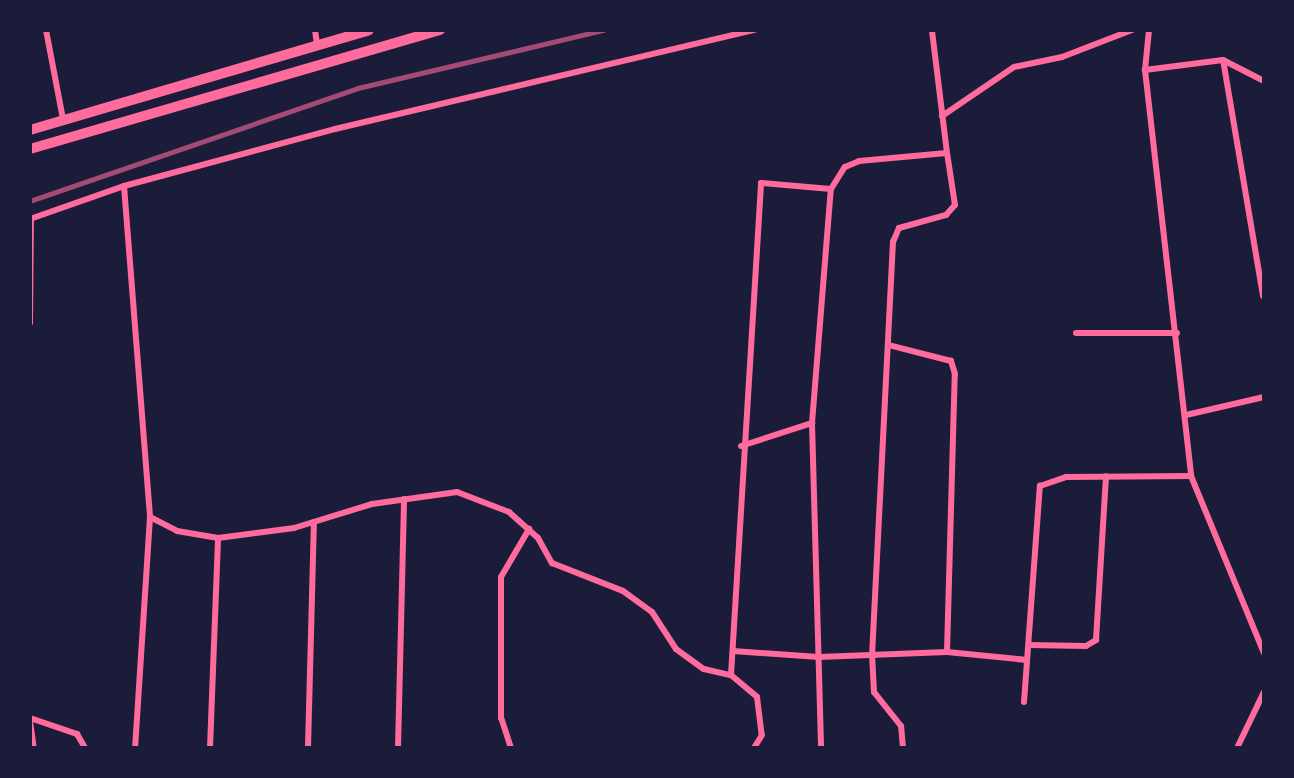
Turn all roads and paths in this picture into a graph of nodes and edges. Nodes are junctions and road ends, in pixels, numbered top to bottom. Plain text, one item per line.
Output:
1 (46, 30) edge
2 (315, 30) edge
3 (369, 30) edge
4 (440, 30) edge
5 (754, 30) edge
6 (932, 30) edge
7 (1132, 30) edge
8 (1149, 30) edge
9 (316, 45) junction
10 (1223, 60) junction
11 (1145, 70) junction
12 (1264, 81) edge
13 (942, 116) junction
14 (63, 118) junction
15 (30, 130) edge
16 (30, 149) edge
17 (947, 153) junction
18 (124, 186) junction
19 (831, 189) junction
20 (31, 219) edge
21 (1263, 296) edge
22 (30, 323) edge
23 (1076, 333) dead end
24 (1177, 333) junction
25 (888, 345) junction
26 (1264, 397) edge
27 (1186, 415) junction
28 (812, 423) junction
29 (741, 446) junction
30 (1191, 476) junction
31 (1106, 477) junction
32 (404, 499) junction
33 (150, 517) junction
34 (314, 522) junction
35 (529, 529) junction
36 (218, 538) junction
37 (1029, 645) junction
38 (733, 651) junction
39 (947, 652) junction
40 (1264, 653) edge
41 (872, 656) junction
42 (819, 657) junction
43 (1028, 660) junction
44 (731, 675) junction
45 (1264, 693) edge
46 (1024, 702) dead end
47 (30, 719) edge
48 (34, 748) edge
49 (85, 748) edge
50 (135, 748) edge
51 (210, 748) edge
52 (308, 748) edge
53 (398, 748) edge
54 (511, 748) edge
55 (754, 748) edge
56 (821, 748) edge
57 (903, 748) edge
58 (1237, 748) edge

1 - 14 street
2 - 9 street
3 - 9 street
4 - 16 street
5 - 18 street
6 - 13 street
7 - 13 street
8 - 11 street
9 - 14 street
10 - 11 street
10 - 12 street
10 - 21 street
11 - 24 street
13 - 17 street
14 - 15 street
17 - 19 street
17 - 25 street
18 - 20 street
18 - 33 street
19 - 28 street
19 - 29 street
20 - 22 street
23 - 24 street
24 - 27 street
25 - 39 street
25 - 41 street
26 - 27 street
27 - 30 street
28 - 29 street
28 - 42 street
29 - 38 street
30 - 31 street
30 - 40 street
31 - 37 street
31 - 37 street
32 - 34 street
32 - 35 street
32 - 53 street
33 - 36 street
33 - 50 street
34 - 36 street
34 - 52 street
35 - 44 street
35 - 54 street
36 - 51 street
37 - 43 street
38 - 42 street
38 - 44 street
39 - 41 street
39 - 43 street
41 - 42 street
41 - 57 street
42 - 56 street
43 - 46 street
44 - 55 street
45 - 58 street
47 - 48 street
47 - 49 street

